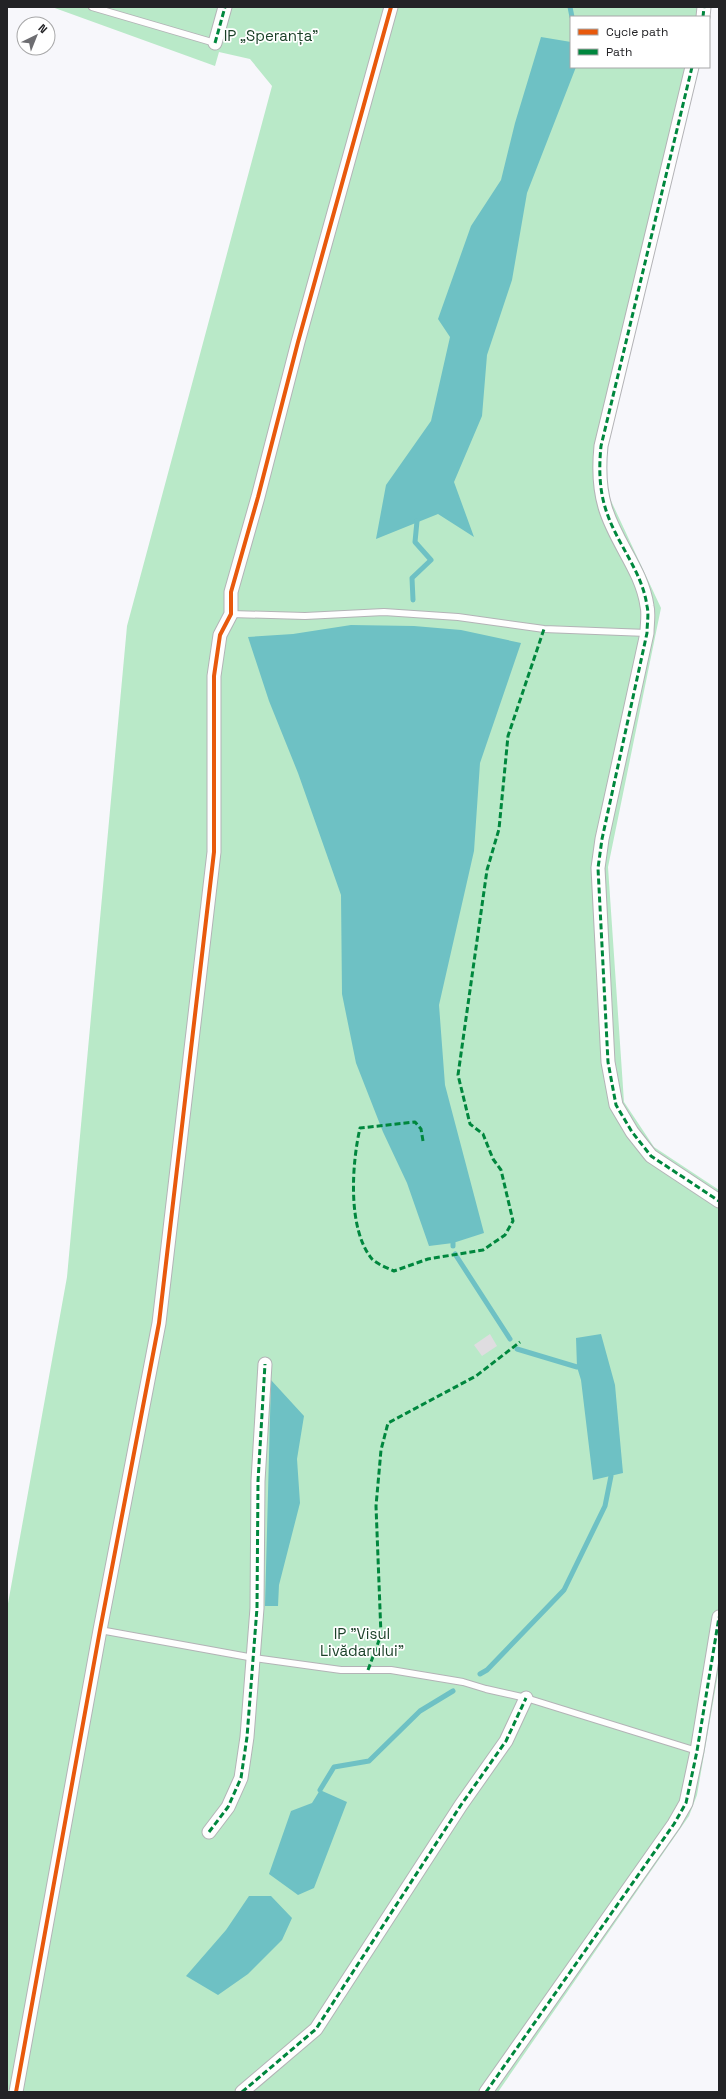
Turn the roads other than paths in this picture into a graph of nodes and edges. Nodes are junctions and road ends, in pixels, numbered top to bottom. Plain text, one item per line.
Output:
1 (92, 7) edge
2 (225, 7) edge
3 (391, 7) edge
4 (215, 43) joint
5 (692, 68) edge
6 (231, 614) junction
7 (647, 633) junction
8 (719, 1201) edge
9 (265, 1364) dead end
10 (719, 1617) edge
11 (100, 1630) junction
12 (254, 1658) junction
13 (526, 1698) junction
14 (697, 1751) junction
15 (209, 1832) dead end
16 (16, 2092) edge
17 (242, 2092) edge
18 (486, 2092) edge

1 - 4 lane
2 - 4 street
3 - 6 street
5 - 7 street
6 - 7 lane
6 - 11 street
7 - 8 street
9 - 12 street
10 - 14 street
11 - 12 lane
11 - 16 street
12 - 13 lane
12 - 15 street
13 - 14 lane
13 - 17 street
14 - 18 street

